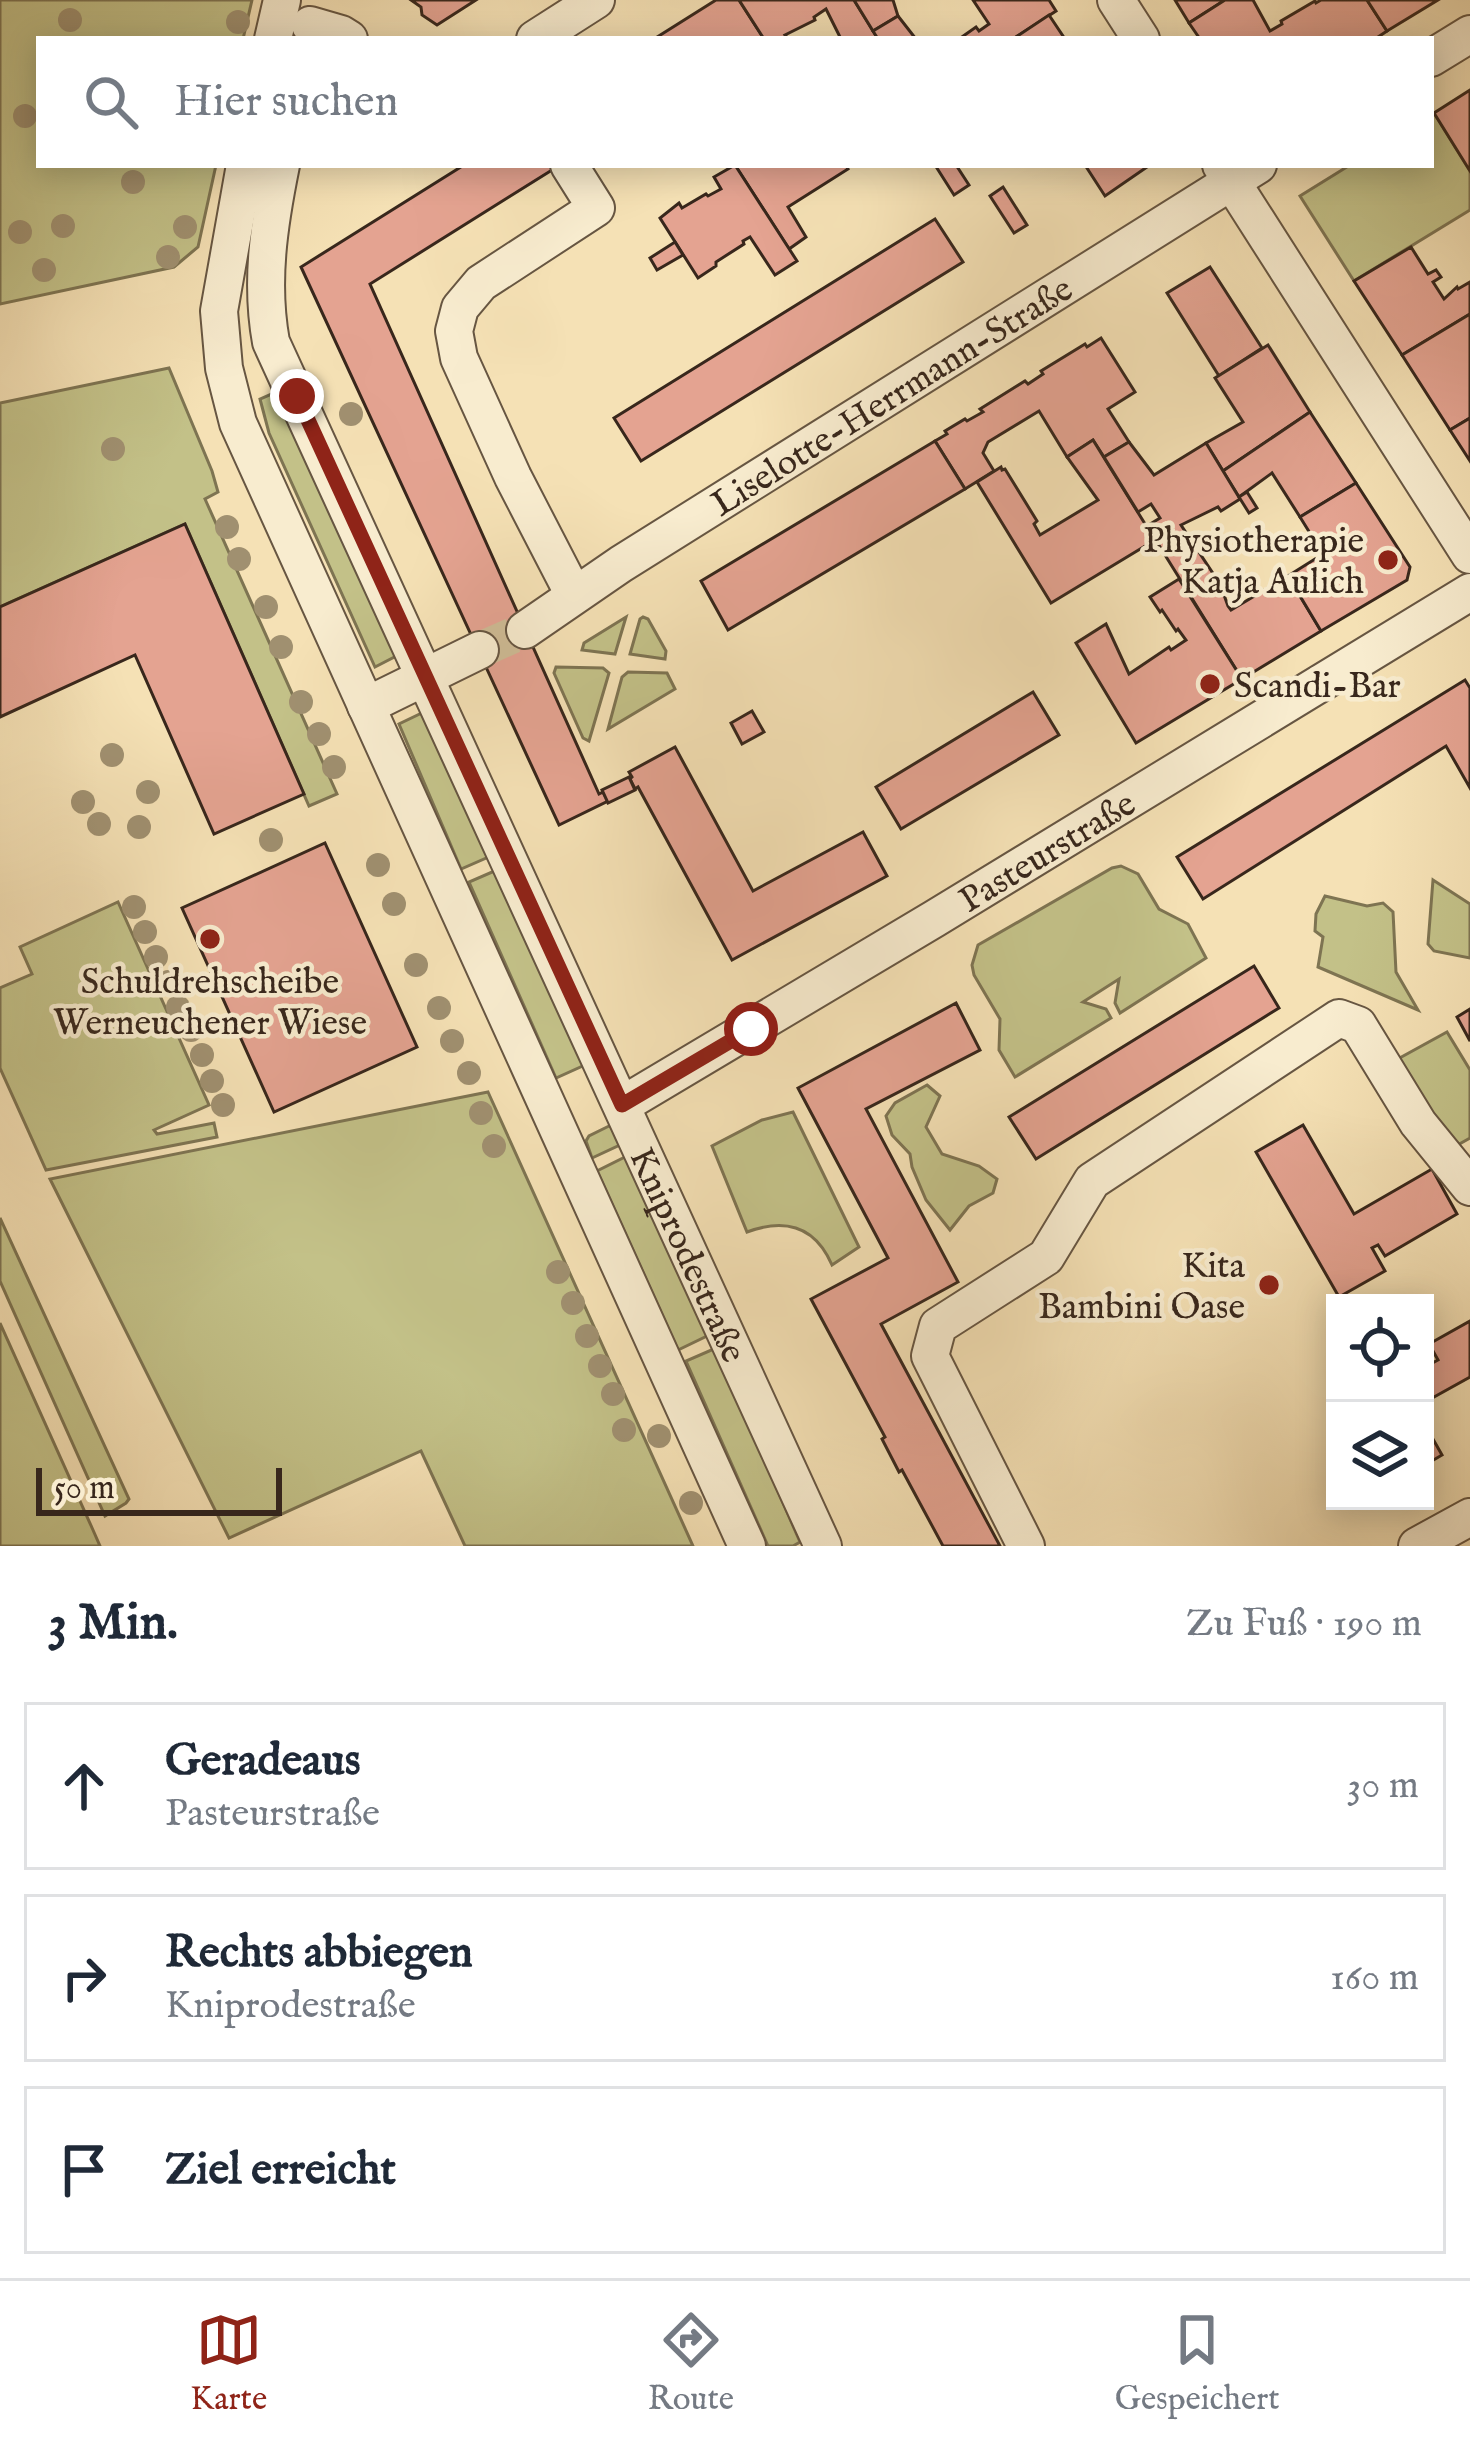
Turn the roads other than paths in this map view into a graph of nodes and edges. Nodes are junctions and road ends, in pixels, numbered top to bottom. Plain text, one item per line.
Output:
1 (282, 0) edge
2 (596, 0) edge
3 (1116, 0) edge
4 (311, 21) edge
5 (1470, 34) edge
6 (274, 36) edge
7 (344, 36) edge
8 (540, 36) edge
9 (1139, 36) edge
10 (1434, 56) edge
11 (244, 168) edge
12 (280, 168) edge
13 (571, 168) edge
14 (1236, 170) edge
15 (265, 307) junction
16 (219, 311) junction
17 (1470, 555) edge
18 (1470, 592) edge
19 (574, 595) junction
20 (525, 630) tunnel mouth
21 (480, 650) tunnel mouth
22 (425, 676) junction
23 (366, 706) junction
24 (622, 1105) junction
25 (1470, 1187) edge
26 (1470, 1517) edge
27 (747, 1546) edge
28 (823, 1546) edge
29 (1027, 1546) edge
30 (1417, 1546) edge

1 - 6 street
2 - 8 street
3 - 9 street
4 - 7 street
5 - 10 street
11 - 16 street, Kniprodestraße
12 - 15 street, Kniprodestraße
13 - 19 street
14 - 17 street
14 - 19 street, Liselotte-Herrmann-Straße
15 - 16 street
15 - 22 street, Kniprodestraße
16 - 23 street, Kniprodestraße
18 - 24 street, Pasteurstraße
19 - 20 street, Liselotte-Herrmann-Straße
21 - 22 street
22 - 23 street
22 - 24 street, Kniprodestraße
23 - 27 street, Kniprodestraße
24 - 28 street, Kniprodestraße
25 - 29 street
26 - 30 street

